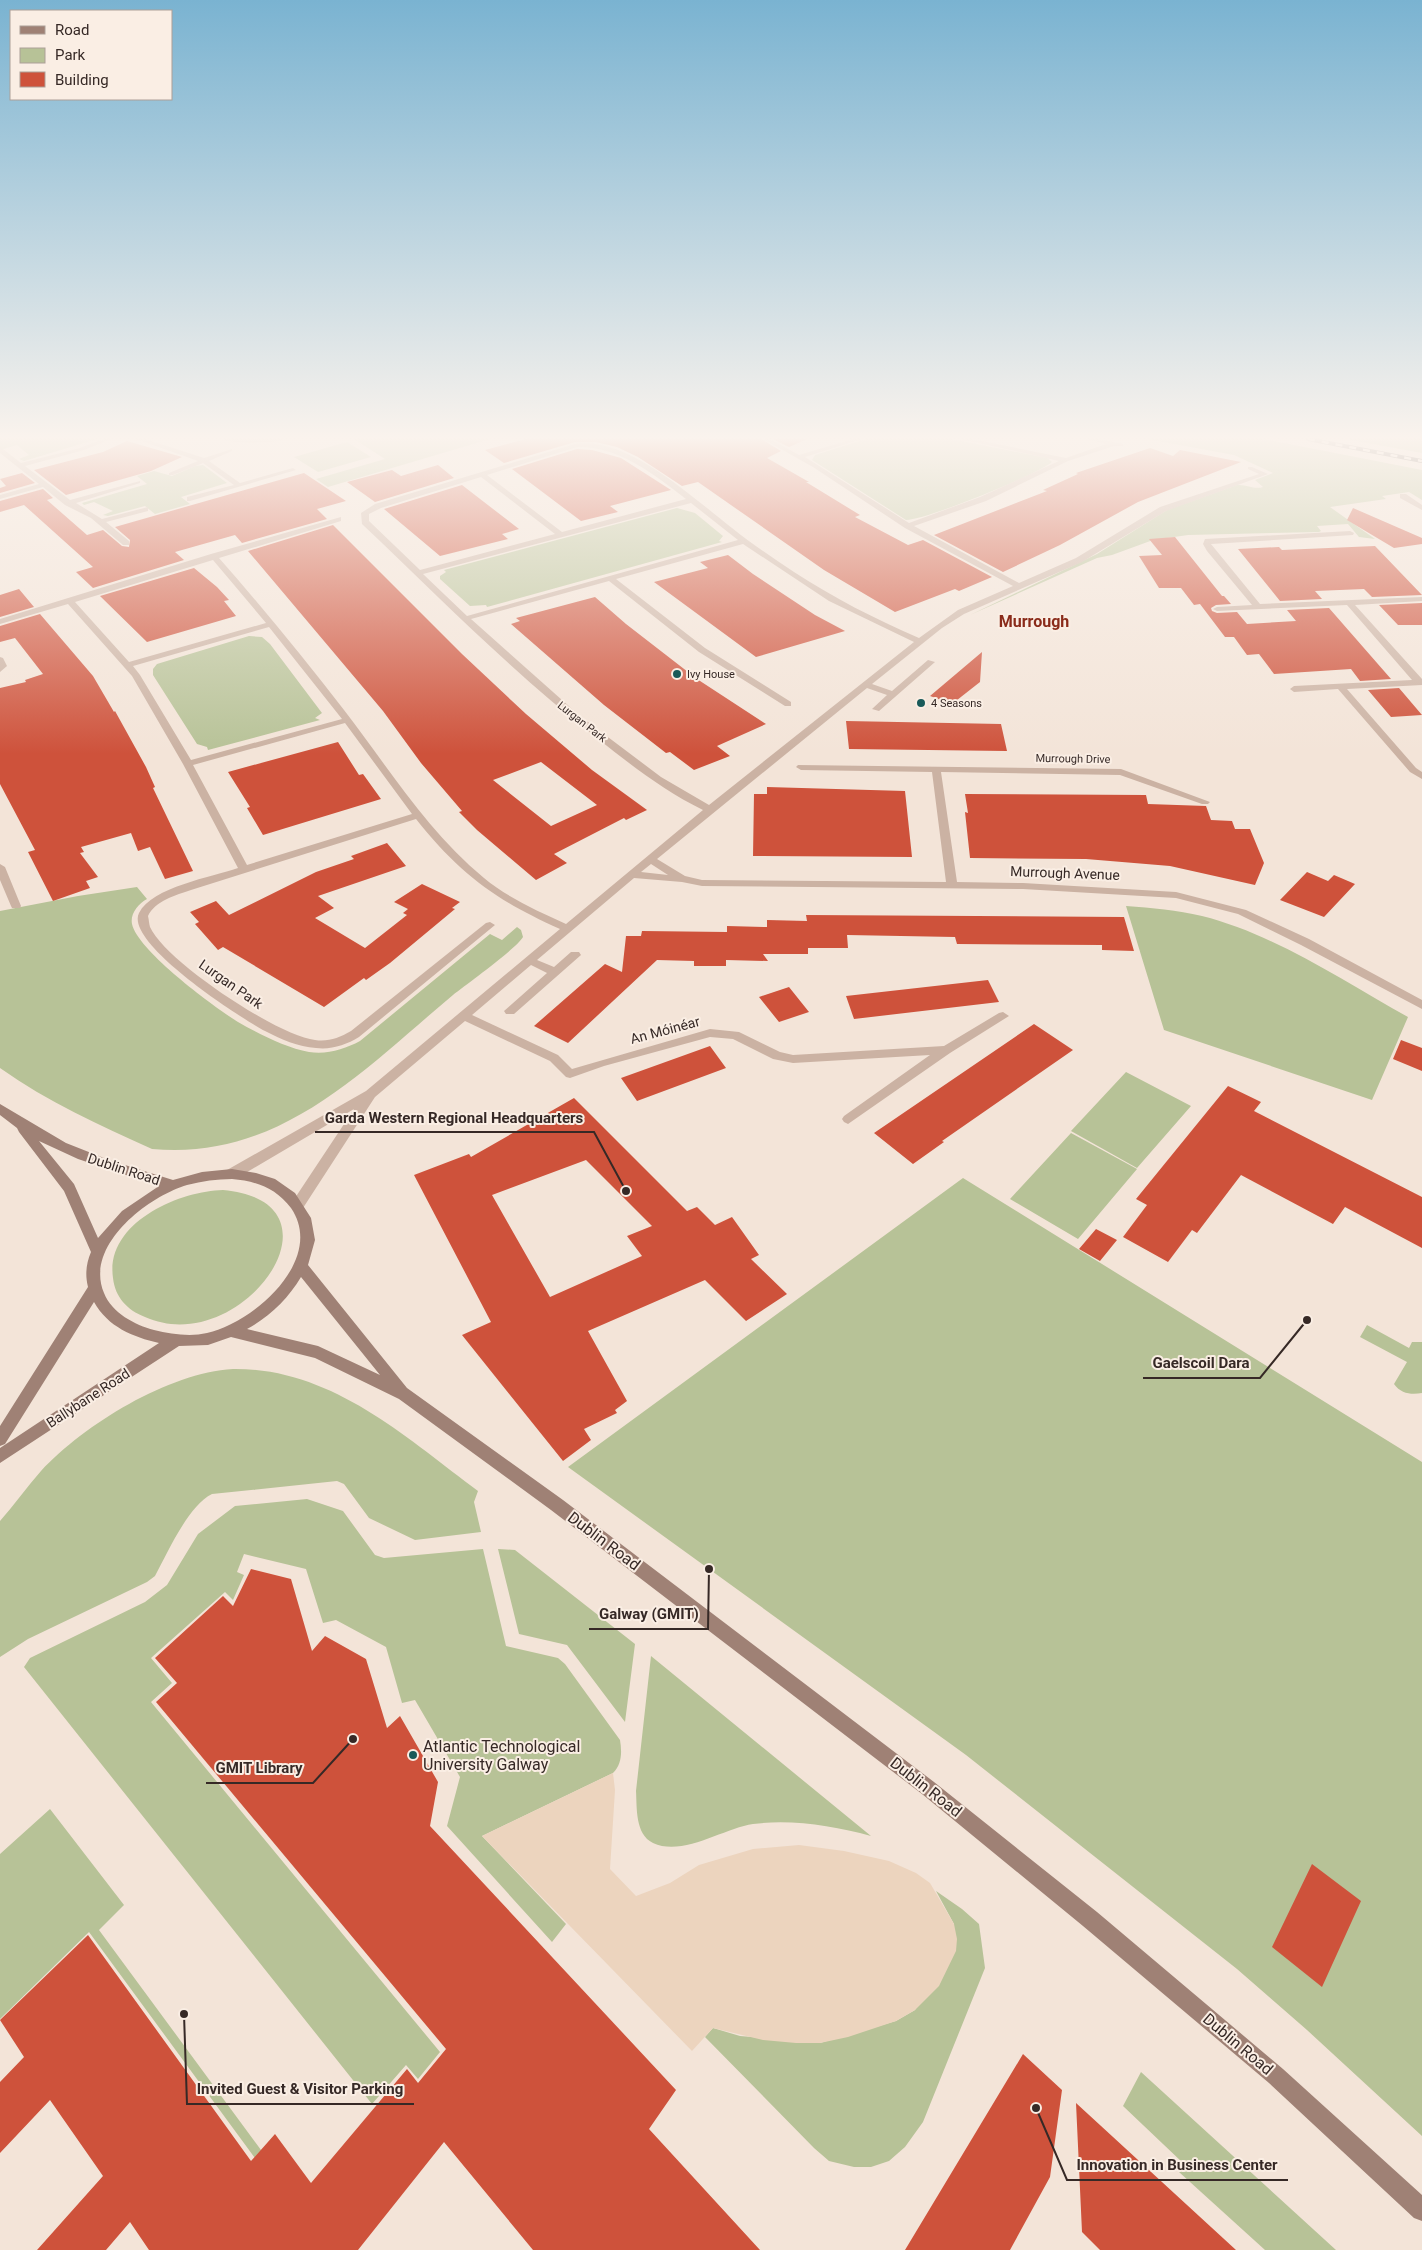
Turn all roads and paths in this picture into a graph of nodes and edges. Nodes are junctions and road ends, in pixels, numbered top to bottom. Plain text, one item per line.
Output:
1 (254, 544) edge
2 (388, 544) edge
3 (527, 544) edge
4 (733, 544) edge
5 (749, 544) edge
6 (941, 544) edge
7 (1105, 544) edge
8 (1207, 544) edge
9 (214, 556) junction
10 (418, 573) junction
11 (610, 578) junction
12 (1018, 586) junction
13 (1422, 600) edge
14 (70, 601) junction
15 (1349, 603) junction
16 (1258, 607) junction
17 (1217, 609) dead end
18 (467, 618) junction
19 (0, 622) edge
20 (270, 624) junction
21 (918, 641) junction
22 (0, 660) edge
23 (931, 662) dead end
24 (128, 665) junction
25 (0, 669) edge
26 (1420, 682) edge
27 (865, 684) junction
28 (1340, 686) junction
29 (1294, 689) dead end
30 (894, 694) junction
31 (788, 704) dead end
32 (876, 709) dead end
33 (347, 720) junction
34 (188, 764) junction
35 (801, 766) dead end
36 (936, 769) junction
37 (1422, 776) edge
38 (1205, 802) dead end
39 (710, 809) junction
40 (417, 815) junction
41 (651, 860) junction
42 (0, 867) edge
43 (244, 869) junction
44 (633, 875) junction
45 (682, 879) junction
46 (952, 885) junction
47 (16, 906) dead end
48 (490, 925) dead end
49 (567, 928) junction
50 (575, 955) dead end
51 (530, 960) junction
52 (554, 972) junction
53 (1422, 1004) edge
54 (510, 1011) dead end
55 (464, 1016) junction
56 (1004, 1016) dead end
57 (946, 1050) junction
58 (370, 1094) junction
59 (0, 1110) edge
60 (848, 1119) dead end
61 (21, 1127) junction
62 (232, 1174) junction
63 (173, 1184) junction
64 (298, 1204) junction
65 (97, 1250) junction
66 (301, 1267) junction
67 (94, 1290) junction
68 (230, 1332) junction
69 (176, 1340) junction
70 (404, 1394) junction
71 (0, 1439) edge
72 (0, 1456) edge
73 (1422, 2210) edge

1 - 9 street
2 - 10 street, Lurgan Park
3 - 10 street
4 - 11 street
5 - 21 street, Lurgan Park
6 - 12 street
7 - 12 street
8 - 16 street
9 - 14 street
9 - 20 street
10 - 18 street, Lurgan Park
11 - 18 street
11 - 31 street
12 - 21 street
13 - 15 street
14 - 19 street
14 - 24 street
15 - 16 street
15 - 26 street
16 - 17 street
18 - 39 street, Lurgan Park
20 - 24 street
20 - 33 street
21 - 27 street
22 - 25 street
23 - 30 street
24 - 34 street
26 - 28 street
27 - 30 street
27 - 39 street
28 - 29 street
28 - 37 street
30 - 32 street
33 - 34 street
33 - 40 street
34 - 43 street
35 - 36 street, Murrough Drive
36 - 38 street, Murrough Drive
36 - 46 street
39 - 41 street
40 - 43 street, Lurgan Park
40 - 49 street
41 - 44 street
41 - 45 street, Murrough Avenue
42 - 47 street
43 - 48 street, Lurgan Park
44 - 45 street, Murrough Avenue
44 - 49 street
45 - 46 street, Murrough Avenue
46 - 53 street, Murrough Avenue
49 - 51 street
50 - 52 street
51 - 52 street
51 - 55 street
52 - 54 street
55 - 57 street, An Móinéar
55 - 58 street
56 - 57 street, An Móinéar
57 - 60 street, An Móinéar
58 - 62 street
58 - 64 street
59 - 61 main road, Dublin Road
61 - 63 main road, Dublin Road
61 - 65 main road, Dublin Road
62 - 63 main road
62 - 64 main road
63 - 65 main road
64 - 66 main road
65 - 67 main road
66 - 68 main road
66 - 70 main road, Dublin Road
67 - 69 main road
67 - 71 main road
68 - 69 main road
68 - 70 main road, Dublin Road
69 - 72 main road, Ballybane Road
70 - 73 main road, Dublin Road

